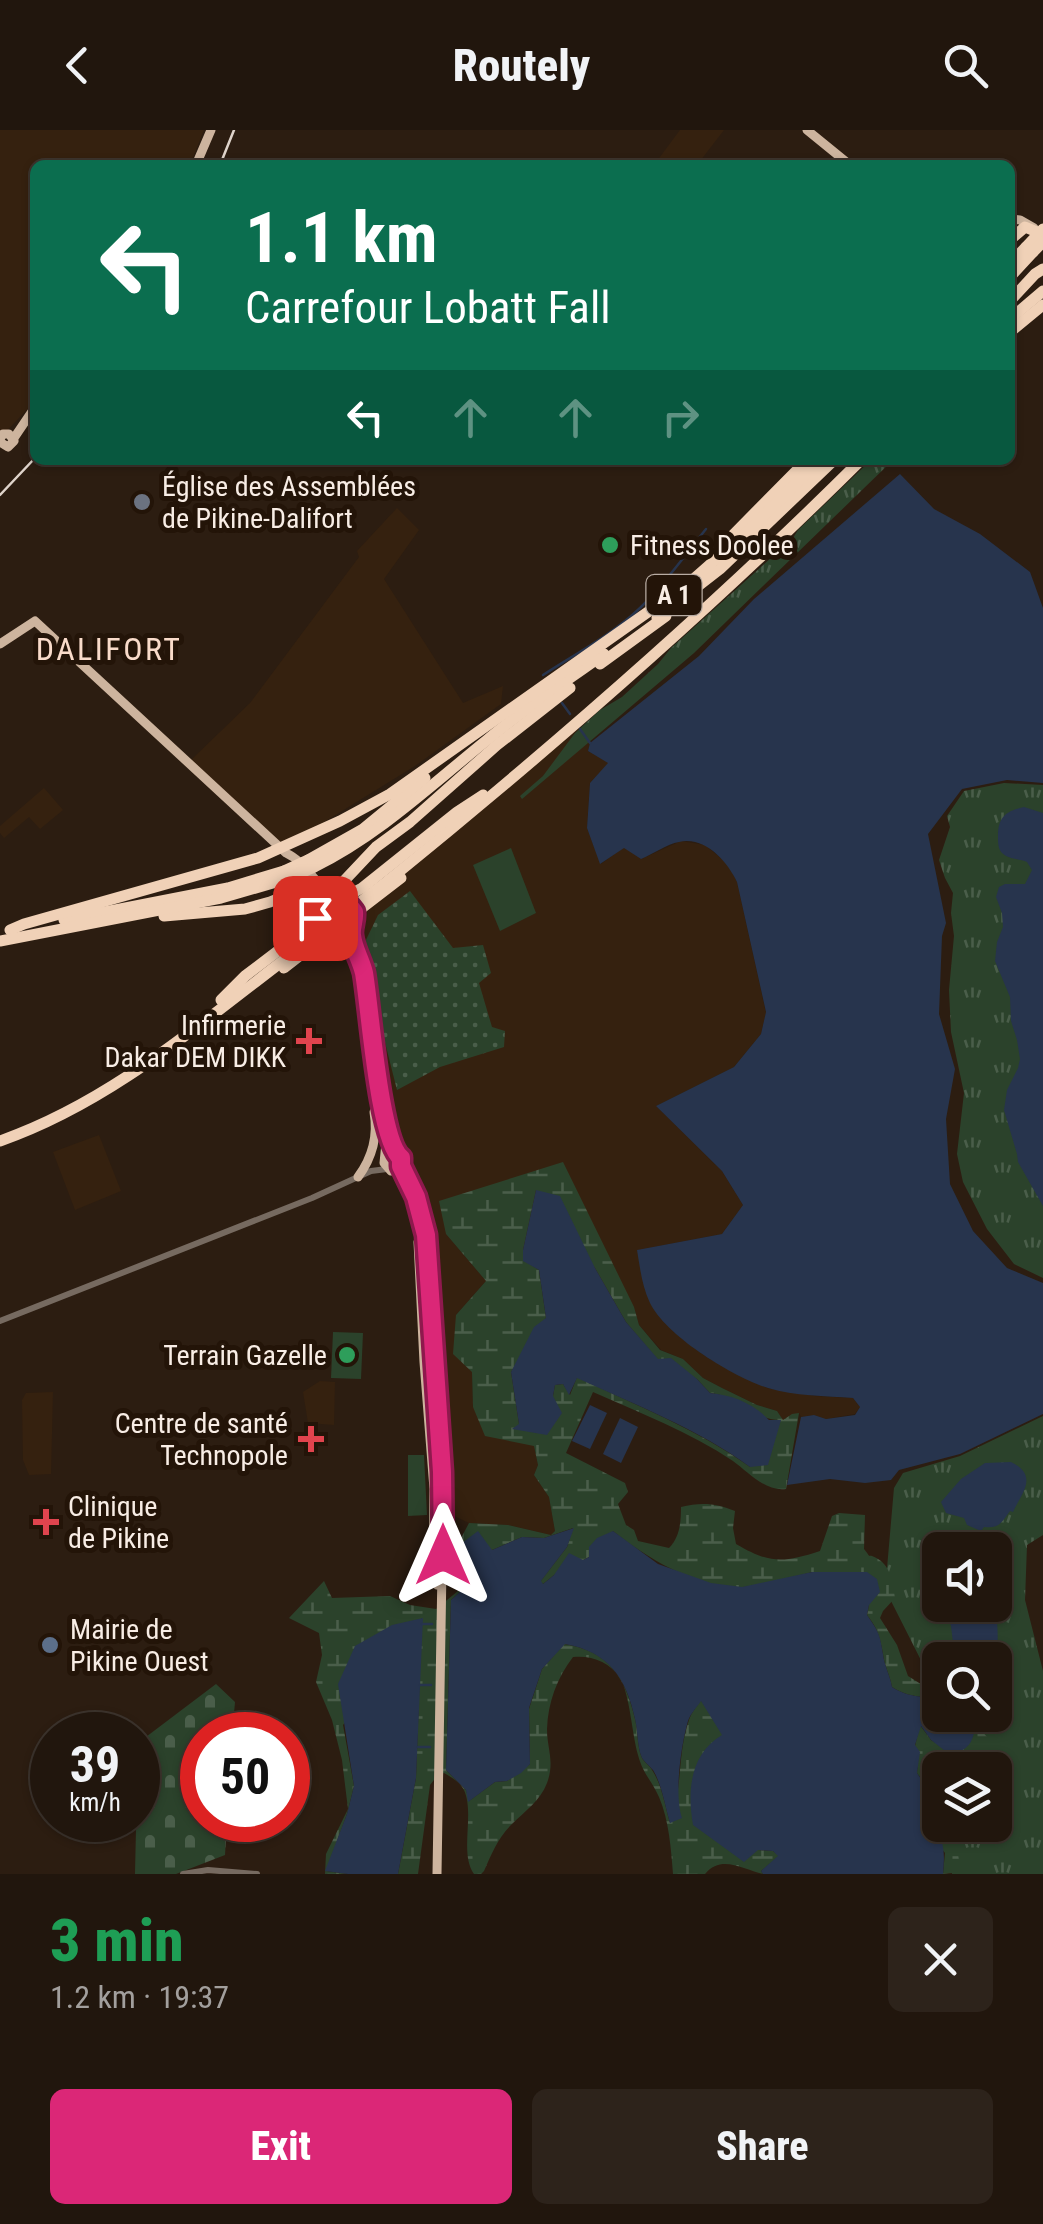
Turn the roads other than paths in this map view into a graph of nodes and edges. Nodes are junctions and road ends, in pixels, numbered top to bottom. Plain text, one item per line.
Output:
1 (211, 130) edge
2 (807, 130) edge
3 (198, 160) edge
4 (844, 160) edge
5 (1015, 224) edge
6 (1038, 241) edge
7 (1015, 260) edge
8 (1043, 269) edge
9 (1015, 271) edge
10 (1043, 294) edge
11 (1015, 296) edge
12 (1038, 310) edge
13 (1015, 323) edge
14 (1015, 325) edge
15 (30, 413) edge
16 (4, 442) edge
17 (802, 465) edge
18 (815, 465) edge
19 (829, 465) edge
20 (847, 465) edge
21 (856, 465) edge
22 (690, 594) junction
23 (654, 610) junction
24 (0, 644) edge
25 (510, 709) junction
26 (485, 797) junction
27 (283, 851) junction
28 (311, 863) junction
29 (287, 874) junction
30 (318, 893) junction
31 (339, 898) junction
32 (316, 913) junction
33 (353, 922) junction
34 (86, 924) junction
35 (5, 932) edge
36 (333, 936) junction
37 (0, 941) edge
38 (220, 1005) junction
39 (368, 1042) junction
40 (376, 1121) junction
41 (385, 1137) junction
42 (0, 1138) edge
43 (391, 1162) junction
44 (358, 1176) junction
45 (421, 1236) junction
46 (0, 1321) edge
47 (428, 1358) junction
48 (425, 1375) junction
49 (437, 1585) junction
50 (183, 1874) edge
51 (257, 1874) edge
52 (434, 1874) edge

1 - 3 main road
2 - 4 main road
5 - 6 highway
6 - 7 highway
6 - 9 highway
8 - 11 highway
10 - 12 highway
10 - 13 highway
12 - 14 highway
15 - 16 main road
17 - 23 highway
18 - 23 highway, A 1
19 - 22 highway, A 1
20 - 26 highway
21 - 26 highway
22 - 28 highway, A 1
22 - 31 highway
23 - 25 highway, A 1
24 - 27 main road
25 - 27 highway
25 - 28 highway, A 1
26 - 31 highway
26 - 33 highway
26 - 38 highway, bridge
27 - 30 main road
27 - 31 main road
27 - 35 highway
28 - 29 highway, A 1, bridge
29 - 34 highway, A 1
29 - 35 highway, A 1
30 - 32 main road
30 - 34 highway
31 - 32 main road
31 - 33 main road
32 - 36 main road
32 - 38 highway
33 - 36 main road
33 - 43 main road
34 - 37 highway, A 1
36 - 38 highway
36 - 39 main road
38 - 42 highway
39 - 40 main road
39 - 41 main road
40 - 41 main road
40 - 44 main road
41 - 43 main road
43 - 44 street
43 - 45 main road
43 - 52 main road
44 - 46 street
45 - 47 main road
45 - 48 main road
47 - 48 main road
47 - 49 main road
48 - 49 main road
49 - 52 main road
50 - 51 street

